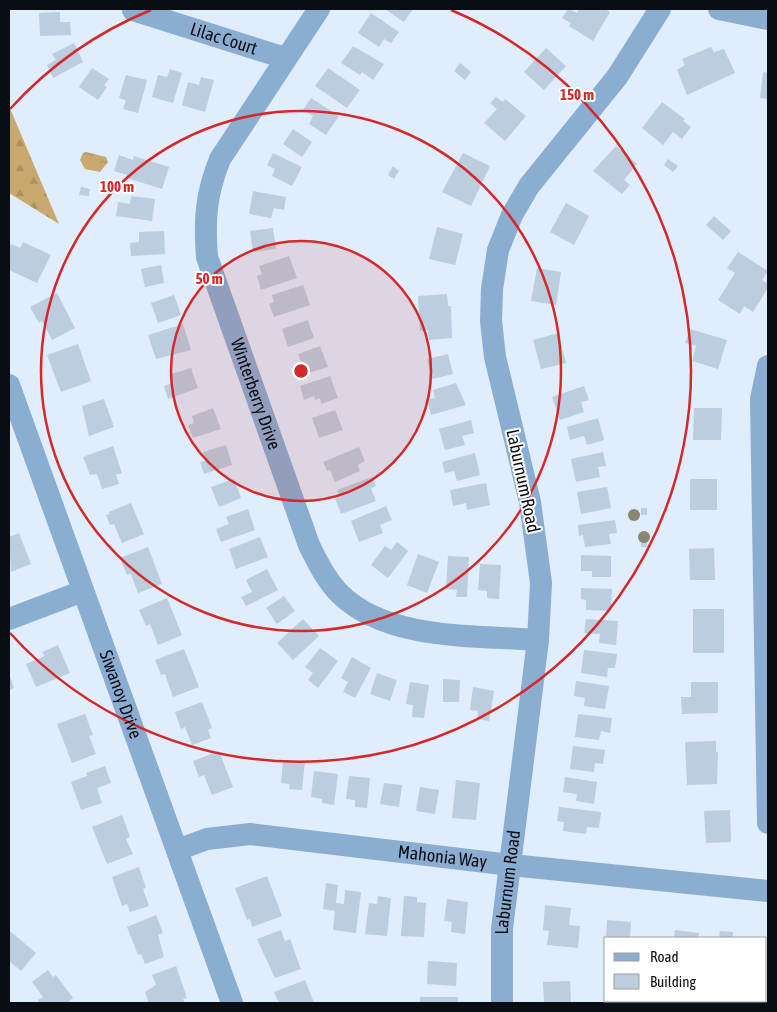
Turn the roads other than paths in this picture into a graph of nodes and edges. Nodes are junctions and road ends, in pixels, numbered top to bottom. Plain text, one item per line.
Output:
1 (319, 9) edge
2 (660, 9) edge
3 (719, 9) edge
4 (133, 10) dead end
5 (768, 20) edge
6 (285, 58) junction
7 (768, 366) edge
8 (9, 385) edge
9 (83, 591) junction
10 (9, 619) edge
11 (538, 640) junction
12 (768, 823) edge
13 (177, 850) junction
14 (511, 865) junction
15 (768, 891) edge
16 (232, 1003) edge
17 (502, 1003) edge

1 - 6 street, Winterberry Drive
2 - 11 street, Laburnum Road
3 - 5 street
4 - 6 street, Lilac Court
6 - 11 street, Winterberry Drive
7 - 12 street
8 - 9 street, Siwanoy Drive
9 - 10 street
9 - 13 street, Siwanoy Drive
11 - 14 street, Laburnum Road
13 - 14 street, Mahonia Way
13 - 16 street, Siwanoy Drive
14 - 15 street, Mahonia Way
14 - 17 street, Laburnum Road

